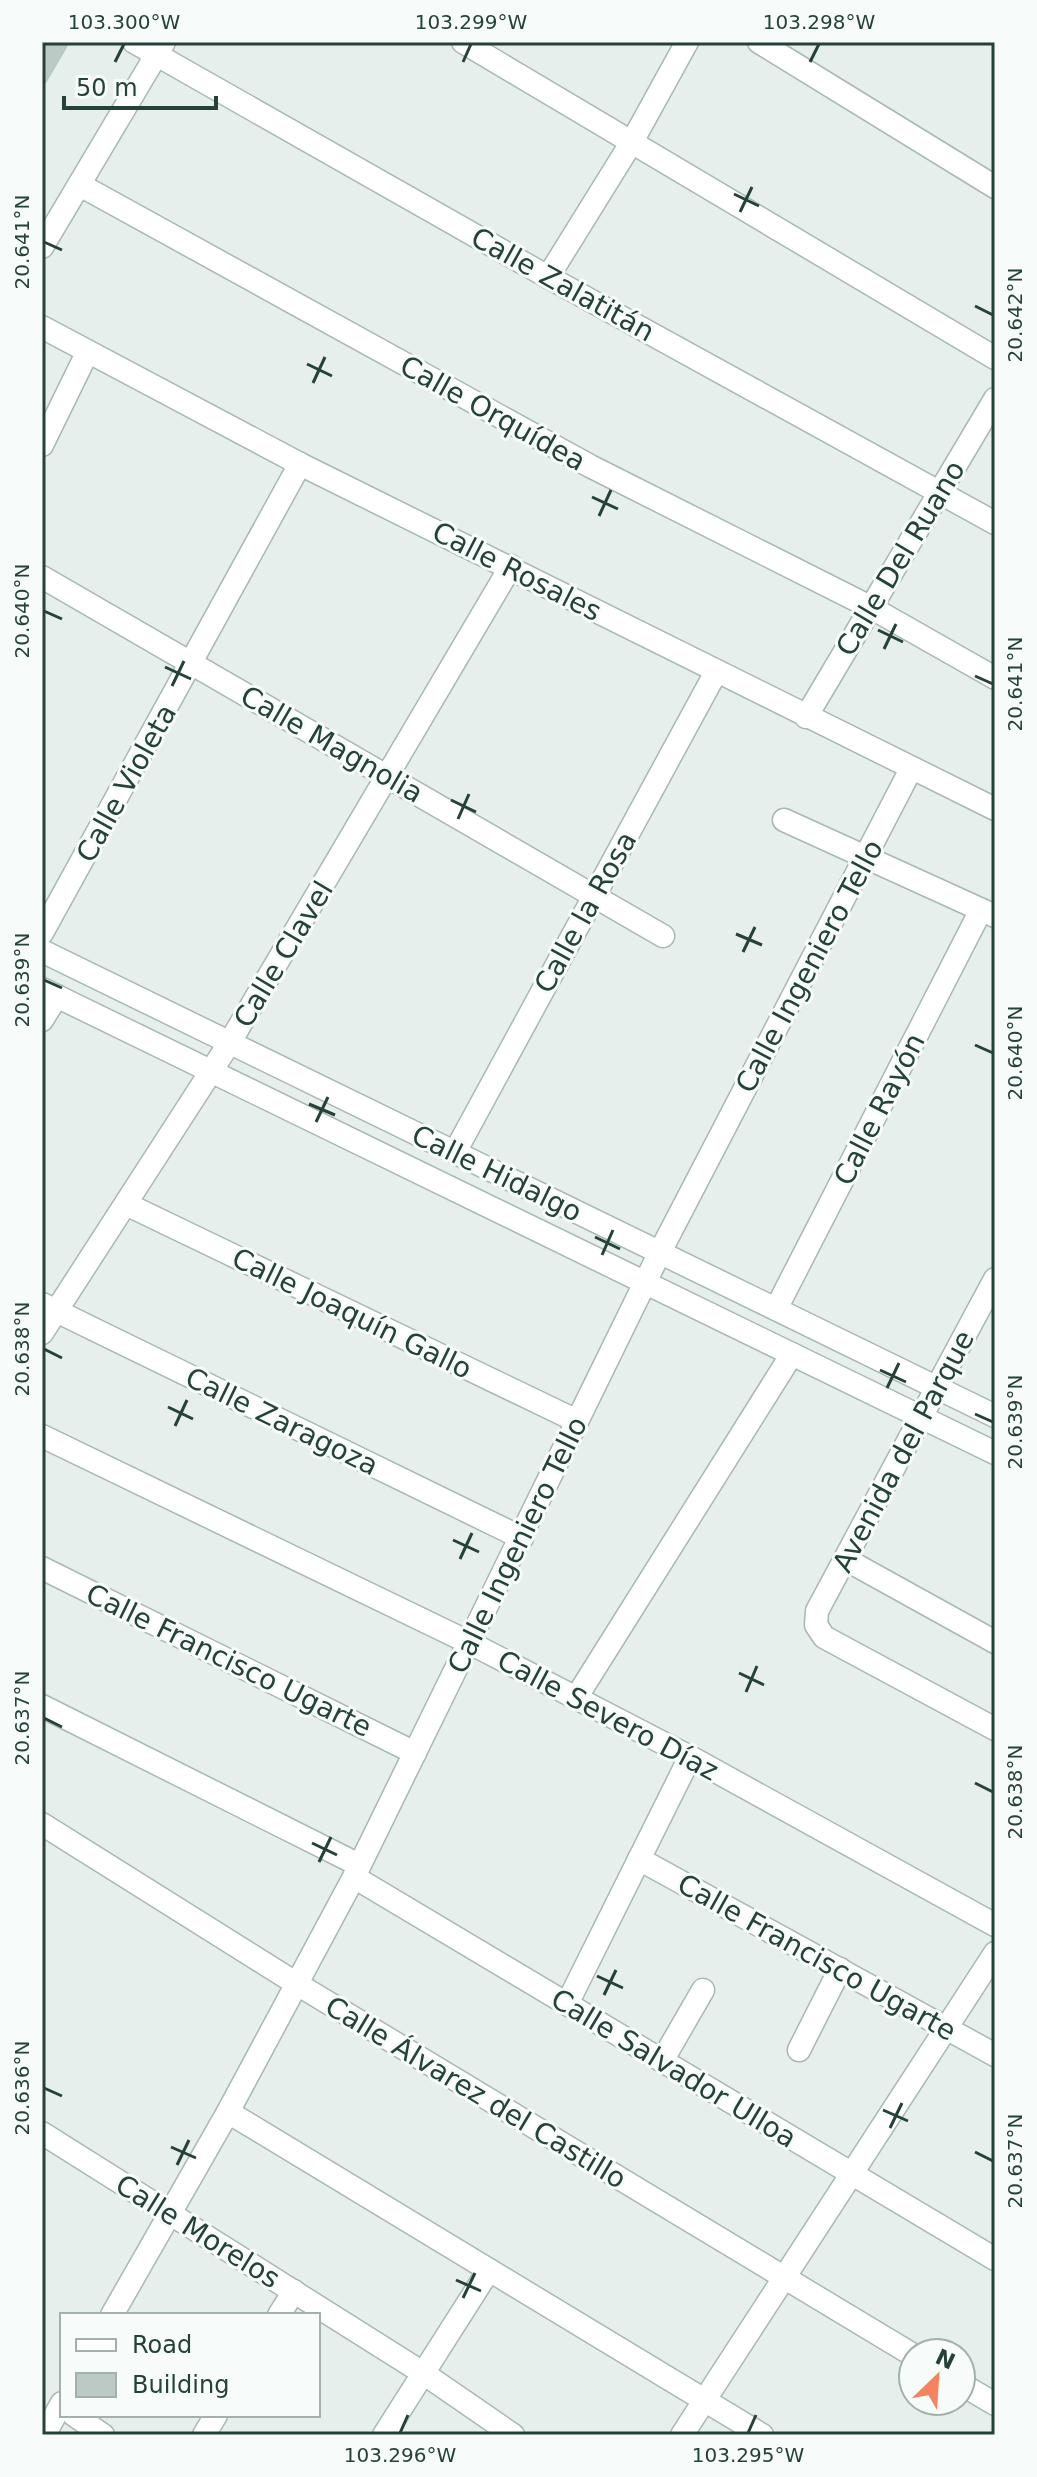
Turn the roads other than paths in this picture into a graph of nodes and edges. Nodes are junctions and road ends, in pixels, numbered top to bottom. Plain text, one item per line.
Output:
1 (134, 42) edge
2 (463, 42) edge
3 (687, 42) edge
4 (759, 42) edge
5 (160, 49) edge
6 (633, 140) junction
7 (80, 185) junction
8 (995, 187) edge
9 (42, 247) edge
10 (548, 277) junction
11 (42, 327) edge
12 (87, 353) junction
13 (995, 358) edge
14 (995, 399) edge
15 (42, 445) edge
16 (300, 464) junction
17 (939, 491) junction
18 (995, 523) edge
19 (511, 566) junction
20 (42, 577) edge
21 (870, 607) junction
22 (193, 664) junction
23 (716, 672) junction
24 (995, 678) edge
25 (806, 717) junction
26 (911, 769) junction
27 (390, 777) junction
28 (995, 809) edge
29 (784, 820) dead end
30 (866, 857) junction
31 (594, 896) junction
32 (988, 913) edge
33 (42, 933) edge
34 (663, 936) dead end
35 (42, 951) edge
36 (49, 992) edge
37 (42, 1020) edge
38 (230, 1042) junction
39 (211, 1071) junction
40 (455, 1152) junction
41 (126, 1204) junction
42 (660, 1252) junction
43 (995, 1279) edge
44 (645, 1282) junction
45 (49, 1307) edge
46 (776, 1309) junction
47 (42, 1333) edge
48 (792, 1354) junction
49 (935, 1387) junction
50 (995, 1416) edge
51 (922, 1417) junction
52 (577, 1421) junction
53 (42, 1436) edge
54 (995, 1453) edge
55 (522, 1538) junction
56 (845, 1559) junction
57 (42, 1568) edge
58 (995, 1642) edge
59 (470, 1643) junction
60 (576, 1698) junction
61 (42, 1706) edge
62 (995, 1729) edge
63 (415, 1753) junction
64 (690, 1757) junction
65 (42, 1824) edge
66 (639, 1859) junction
67 (356, 1871) junction
68 (995, 1925) edge
69 (995, 1953) edge
70 (840, 1969) junction
71 (297, 1984) junction
72 (703, 1990) dead end
73 (567, 2004) junction
74 (947, 2028) junction
75 (799, 2050) dead end
76 (995, 2055) edge
77 (662, 2061) junction
78 (228, 2112) junction
79 (42, 2133) edge
80 (852, 2174) junction
81 (170, 2214) junction
82 (995, 2259) edge
83 (489, 2270) junction
84 (785, 2278) junction
85 (294, 2291) junction
86 (113, 2313) edge
87 (280, 2313) edge
88 (897, 2345) edge
89 (423, 2373) junction
90 (977, 2393) edge
91 (705, 2400) junction
92 (995, 2404) edge
93 (60, 2405) edge
94 (77, 2417) edge
95 (215, 2417) edge
96 (44, 2435) edge
97 (103, 2435) edge
98 (204, 2435) edge
99 (384, 2435) edge
100 (513, 2435) edge
101 (682, 2435) edge
102 (762, 2435) edge

1 - 5 street, Calle Zalatitán
2 - 6 street
3 - 6 street
4 - 8 street
5 - 7 street
5 - 10 street, Calle Zalatitán
6 - 10 street
6 - 13 street
7 - 9 street
7 - 21 street, Calle Orquídea
10 - 17 street, Calle Zalatitán
11 - 12 street, Calle Rosales
12 - 15 street
12 - 16 street, Calle Rosales
14 - 17 street, Calle Del Ruano
16 - 19 street, Calle Rosales
16 - 22 street, Calle Violeta
17 - 18 street, Calle Zalatitán
17 - 21 street, Calle Del Ruano
19 - 23 street, Calle Rosales
19 - 27 street, Calle Clavel
20 - 22 street, Calle Magnolia
21 - 24 street, Calle Orquídea
21 - 25 street, Calle Del Ruano
22 - 27 street, Calle Magnolia
22 - 33 street, Calle Violeta
23 - 25 street, Calle Rosales
23 - 31 street, Calle la Rosa
25 - 26 street, Calle Rosales
26 - 28 street, Calle Rosales
26 - 30 street, Calle Ingeniero Tello
27 - 31 street, Calle Magnolia
27 - 38 street, Calle Clavel
29 - 30 street
30 - 32 street
30 - 42 street, Calle Ingeniero Tello
31 - 34 street, Calle Magnolia
31 - 40 street, Calle la Rosa
32 - 46 street, Calle Rayón
35 - 38 street, Calle Hidalgo
36 - 37 street
36 - 39 street, Calle Hidalgo
38 - 39 street, Calle Clavel
38 - 40 street, Calle Hidalgo
39 - 41 street, Calle Clavel
39 - 44 street, Calle Hidalgo
40 - 42 street, Calle Hidalgo
41 - 45 street, Calle Clavel
41 - 52 street, Calle Joaquín Gallo
42 - 44 street, Calle Ingeniero Tello
42 - 46 street, Calle Hidalgo
43 - 49 street, Avenida del Parque
44 - 48 street, Calle Hidalgo
44 - 52 street, Calle Ingeniero Tello
45 - 47 street, Calle Clavel
45 - 55 street, Calle Zaragoza
46 - 49 street, Calle Hidalgo
48 - 51 street, Calle Hidalgo
48 - 60 street
49 - 50 street, Calle Hidalgo
49 - 51 street, Avenida del Parque
51 - 54 street, Calle Hidalgo
51 - 56 street, Avenida del Parque
52 - 55 street, Calle Ingeniero Tello
53 - 59 street, Calle Severo Díaz
55 - 59 street, Calle Ingeniero Tello
56 - 58 street
56 - 62 street, Avenida del Parque
57 - 63 street, Calle Francisco Ugarte
59 - 60 street, Calle Severo Díaz
59 - 63 street, Calle Ingeniero Tello
60 - 64 street, Calle Severo Díaz
61 - 67 street, Calle Salvador Ulloa
63 - 67 street, Calle Ingeniero Tello
64 - 66 street
64 - 68 street, Calle Severo Díaz
65 - 71 street, Calle Álvarez del Castillo
66 - 70 street, Calle Francisco Ugarte
66 - 73 street
67 - 71 street, Calle Ingeniero Tello
67 - 73 street, Calle Salvador Ulloa
69 - 74 street
70 - 74 street, Calle Francisco Ugarte
70 - 75 street
71 - 78 street, Calle Ingeniero Tello
71 - 84 street, Calle Álvarez del Castillo
72 - 77 street
73 - 77 street, Calle Salvador Ulloa
74 - 76 street, Calle Francisco Ugarte
74 - 80 street
77 - 80 street, Calle Salvador Ulloa
78 - 81 street, Calle Ingeniero Tello
78 - 83 street
79 - 81 street, Calle Morelos
80 - 82 street, Calle Salvador Ulloa
80 - 84 street
81 - 85 street, Calle Morelos
81 - 86 street, Calle Ingeniero Tello
83 - 89 street
83 - 91 street
84 - 88 street, Calle Álvarez del Castillo
84 - 91 street
85 - 87 street
85 - 89 street, Calle Morelos
89 - 99 street
89 - 100 street, Calle Morelos
90 - 92 street
91 - 101 street
91 - 102 street
93 - 96 street
94 - 97 street
95 - 98 street

